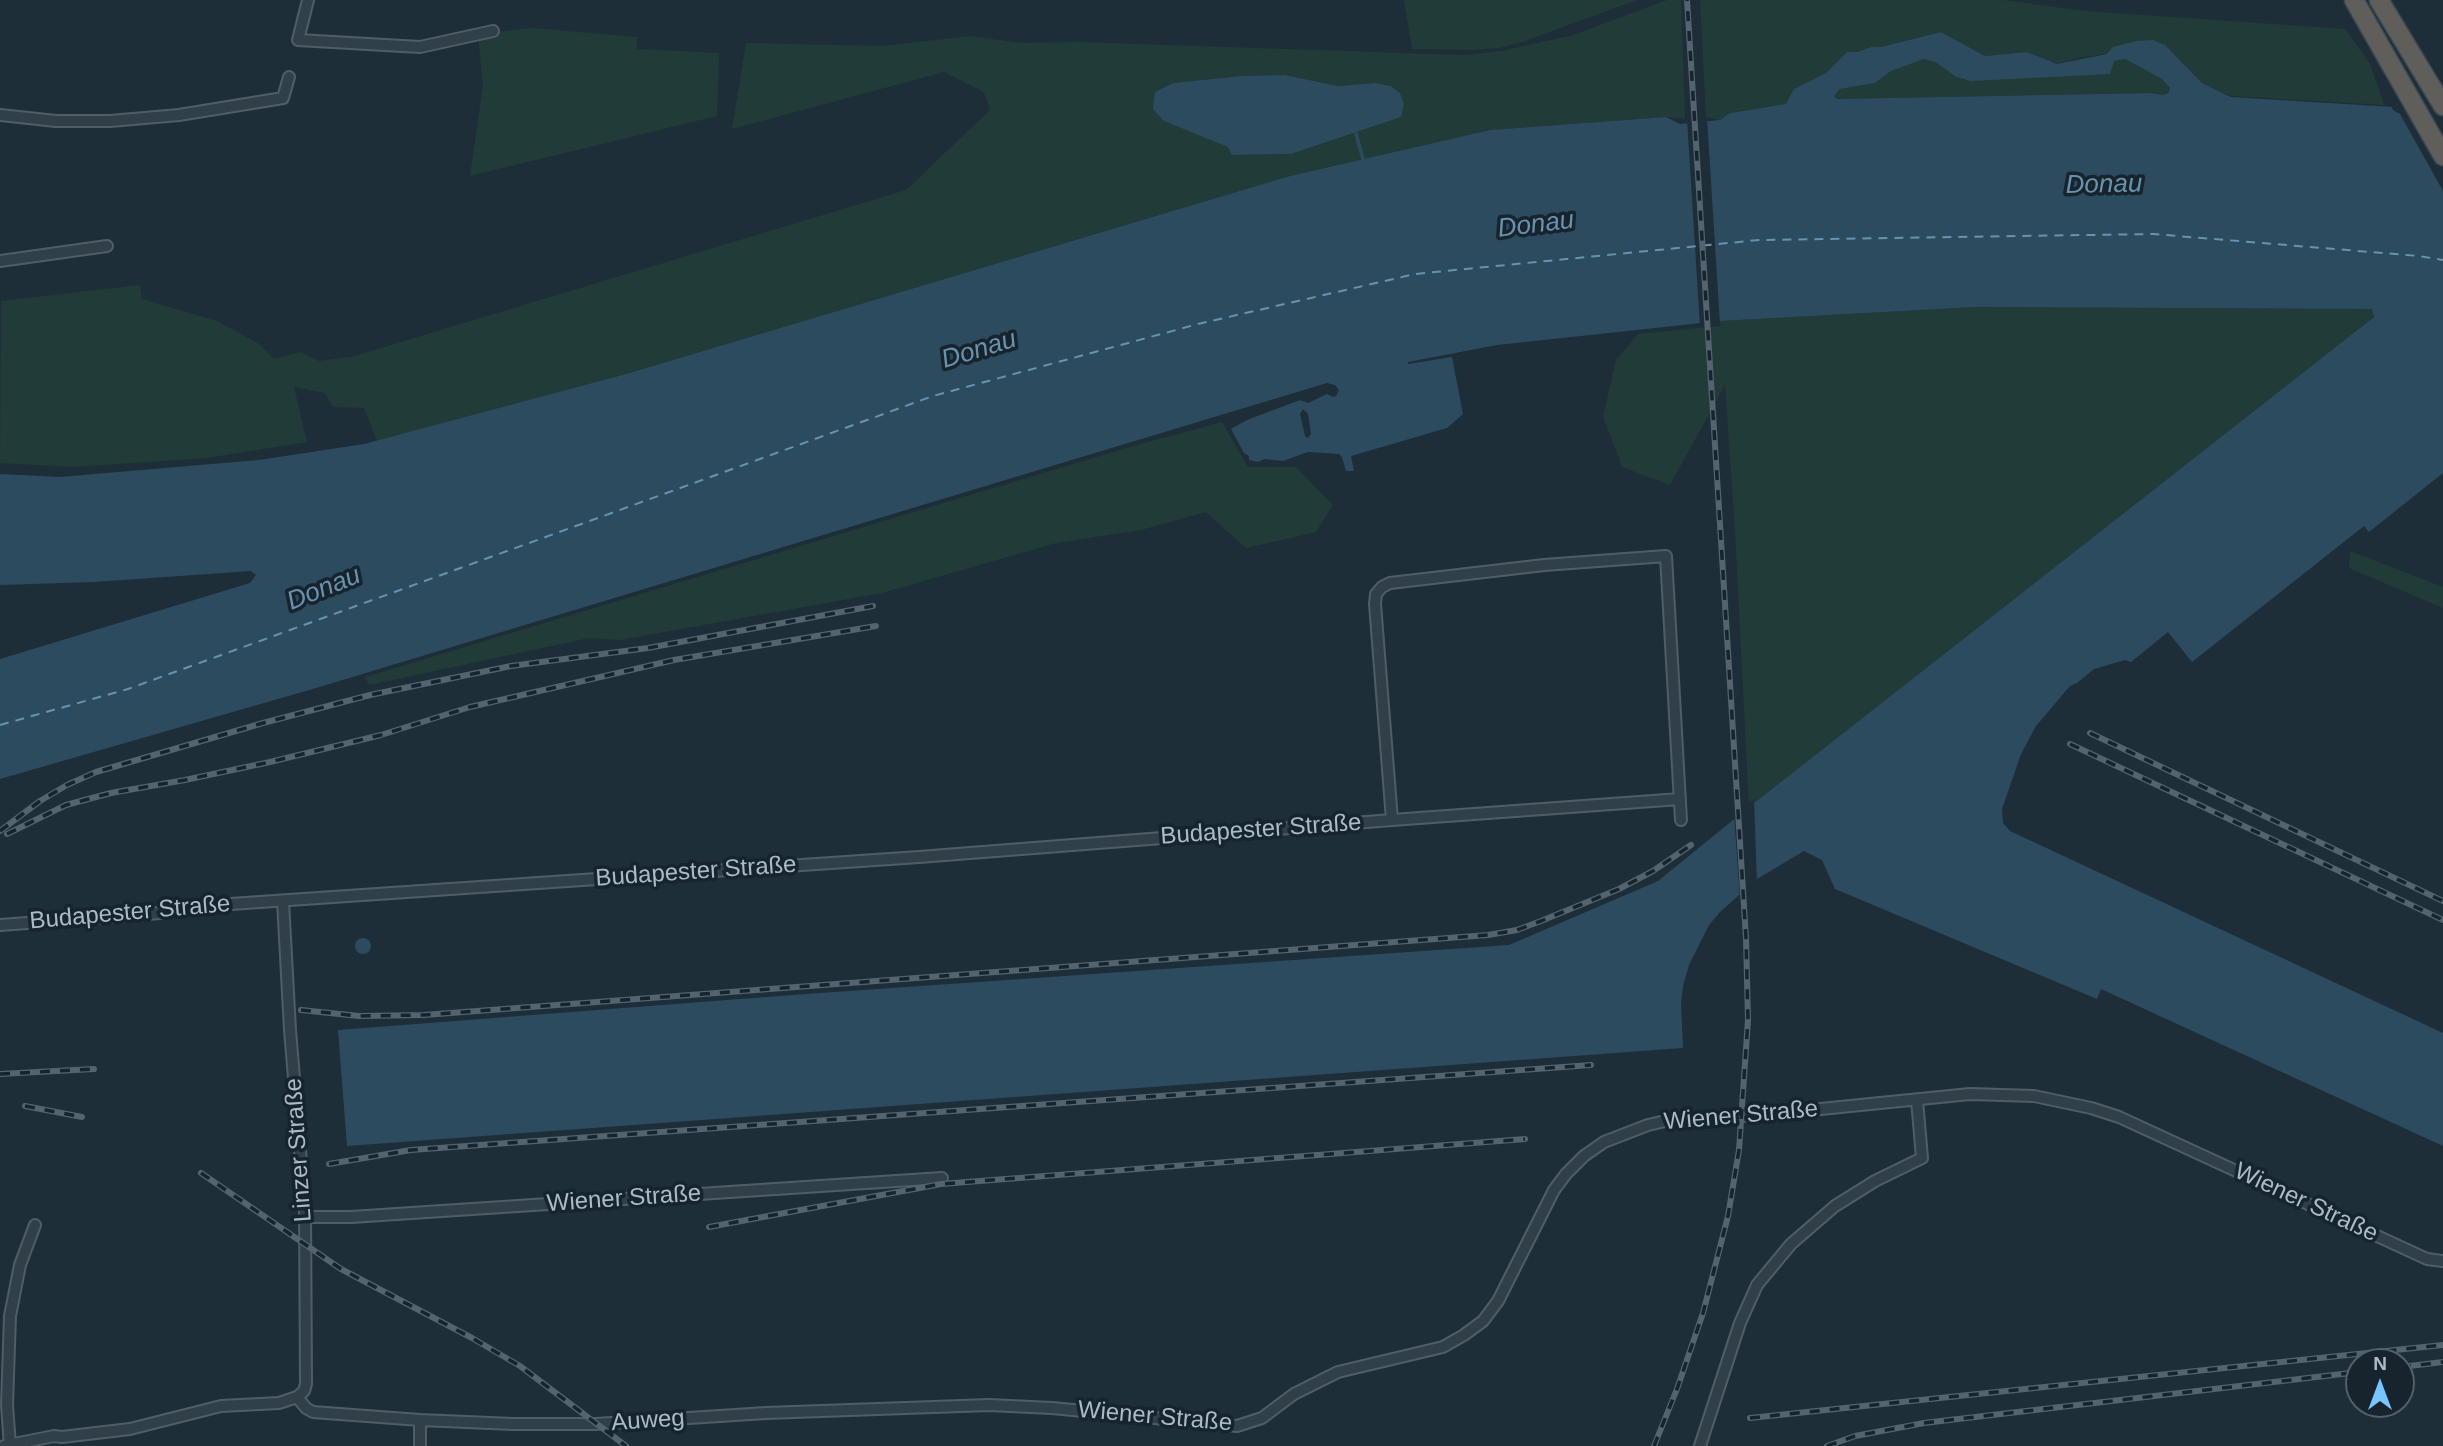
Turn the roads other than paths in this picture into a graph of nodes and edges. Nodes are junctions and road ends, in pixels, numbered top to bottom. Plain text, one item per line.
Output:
1 (308, 0) edge
2 (2354, 0) edge
3 (2379, 0) edge
4 (493, 31) dead end
5 (289, 77) dead end
6 (2443, 106) edge
7 (0, 115) edge
8 (2443, 156) edge
9 (107, 246) dead end
10 (0, 261) edge
11 (1679, 799) junction
12 (1392, 820) junction
13 (1681, 820) dead end
14 (282, 901) junction
15 (0, 925) edge
16 (1917, 1100) junction
17 (942, 1178) dead end
18 (305, 1217) junction
19 (35, 1225) dead end
20 (2443, 1261) edge
21 (298, 1397) junction
22 (1006, 1406) joint
23 (420, 1420) junction
24 (62, 1437) junction
25 (8, 1445) edge
26 (41, 1446) edge
27 (421, 1446) edge
28 (1699, 1446) edge

1 - 4 street
2 - 8 highway
3 - 6 highway
5 - 7 street
9 - 10 street
11 - 12 street, Budapester Straße
11 - 12 street, Budapester Straße
11 - 13 street, Budapester Straße
12 - 14 street, Budapester Straße
14 - 15 street, Budapester Straße
14 - 18 street, Linzer Straße
16 - 20 street, Wiener Straße
16 - 22 street, Wiener Straße
16 - 28 street
17 - 18 street, Wiener Straße
18 - 21 street, Linzer Straße
19 - 25 street
21 - 23 street, Auweg
21 - 24 street
22 - 23 street, Auweg
23 - 27 street
24 - 25 street
24 - 26 street

